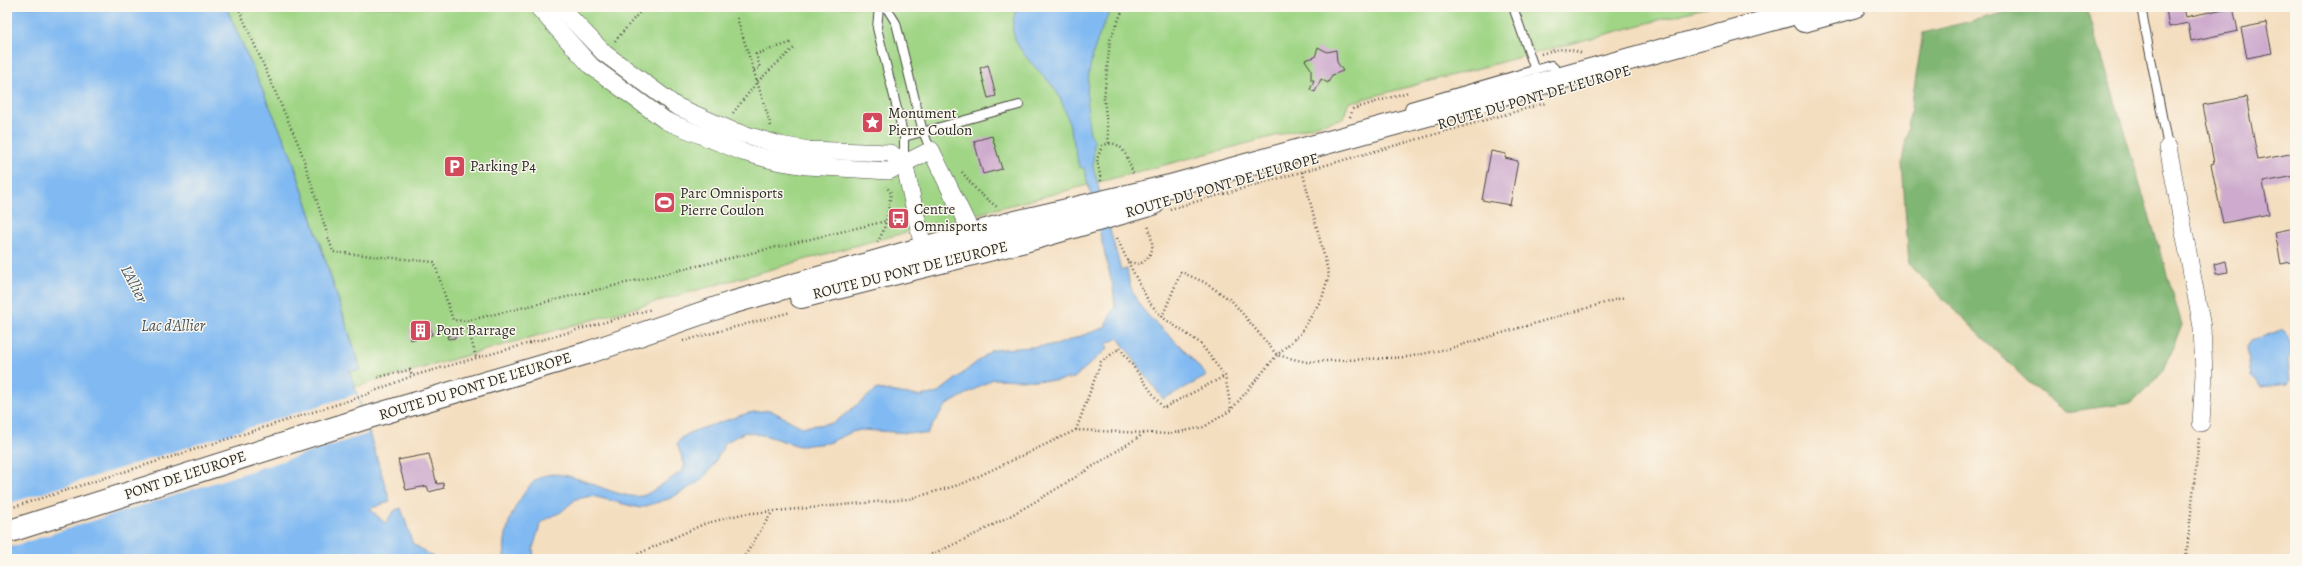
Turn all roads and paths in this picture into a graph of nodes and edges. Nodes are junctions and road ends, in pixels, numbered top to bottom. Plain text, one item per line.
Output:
1 (238, 7) edge
2 (538, 7) edge
3 (560, 7) edge
4 (644, 7) edge
5 (879, 7) edge
6 (886, 7) edge
7 (911, 7) edge
8 (1124, 7) edge
9 (1513, 7) edge
10 (1818, 7) edge
11 (1854, 7) edge
12 (2141, 7) edge
13 (905, 9) dead end
14 (737, 18) dead end
15 (793, 42) dead end
16 (612, 44) dead end
17 (794, 48) dead end
18 (754, 70) junction
19 (1535, 70) junction
20 (1565, 77) junction
21 (758, 81) junction
22 (1412, 91) dead end
23 (1019, 105) dead end
24 (729, 119) dead end
25 (1349, 120) dead end
26 (1406, 121) junction
27 (772, 132) dead end
28 (923, 132) junction
29 (904, 137) junction
30 (1109, 143) junction
31 (2168, 147) joint
32 (931, 150) junction
33 (904, 162) junction
34 (1300, 163) junction
35 (960, 170) dead end
36 (1101, 181) dead end
37 (1136, 181) dead end
38 (891, 193) dead end
39 (999, 209) dead end
40 (1148, 222) dead end
41 (972, 234) junction
42 (1117, 238) dead end
43 (922, 247) junction
44 (950, 255) junction
45 (1128, 262) junction
46 (1625, 296) dead end
47 (659, 307) dead end
48 (798, 310) dead end
49 (1162, 317) junction
50 (466, 321) junction
51 (680, 342) dead end
52 (587, 352) junction
53 (1277, 355) junction
54 (476, 357) junction
55 (412, 376) junction
56 (1225, 376) junction
57 (378, 377) dead end
58 (1231, 410) junction
59 (364, 419) joint
60 (2201, 423) joint
61 (1076, 430) junction
62 (1145, 433) junction
63 (7, 509) edge
64 (772, 512) junction
65 (7, 532) edge
66 (627, 559) edge
67 (743, 559) edge
68 (920, 559) edge
69 (2186, 559) edge

1 - 50 path
2 - 33 street
3 - 33 street
4 - 16 path
5 - 29 lane
6 - 28 lane
7 - 13 path
8 - 30 path
9 - 19 lane
10 - 20 main road, ROUTE DU PONT DE L'EUROPE
11 - 34 main road, ROUTE DU PONT DE L'EUROPE
12 - 31 lane
14 - 18 path
15 - 18 path
17 - 21 path
18 - 21 path
19 - 20 lane
19 - 26 lane
20 - 26 main road, ROUTE DU PONT DE L'EUROPE
21 - 24 path
21 - 27 path
22 - 25 path
23 - 28 lane
26 - 41 main road, ROUTE DU PONT DE L'EUROPE
28 - 29 lane
28 - 32 lane
29 - 33 lane
30 - 36 path
30 - 37 path
31 - 60 street
32 - 33 street
32 - 41 street
33 - 43 street
34 - 44 main road, ROUTE DU PONT DE L'EUROPE
34 - 53 path
35 - 39 path
38 - 50 path
40 - 45 path
41 - 43 main road, ROUTE DU PONT DE L'EUROPE
41 - 44 street
42 - 45 path
43 - 44 street
43 - 52 main road, ROUTE DU PONT DE L'EUROPE
44 - 52 main road, ROUTE DU PONT DE L'EUROPE
45 - 49 path
46 - 53 path
47 - 54 path
48 - 51 path
49 - 53 path
49 - 56 path
50 - 54 path
52 - 59 main road, ROUTE DU PONT DE L'EUROPE
53 - 58 path
54 - 55 path
55 - 57 path
55 - 63 path
56 - 58 path
56 - 61 path
58 - 62 path
59 - 65 main road, PONT DE L'EUROPE
60 - 69 path
61 - 62 path
61 - 64 path
62 - 68 path
64 - 66 path
64 - 67 path

